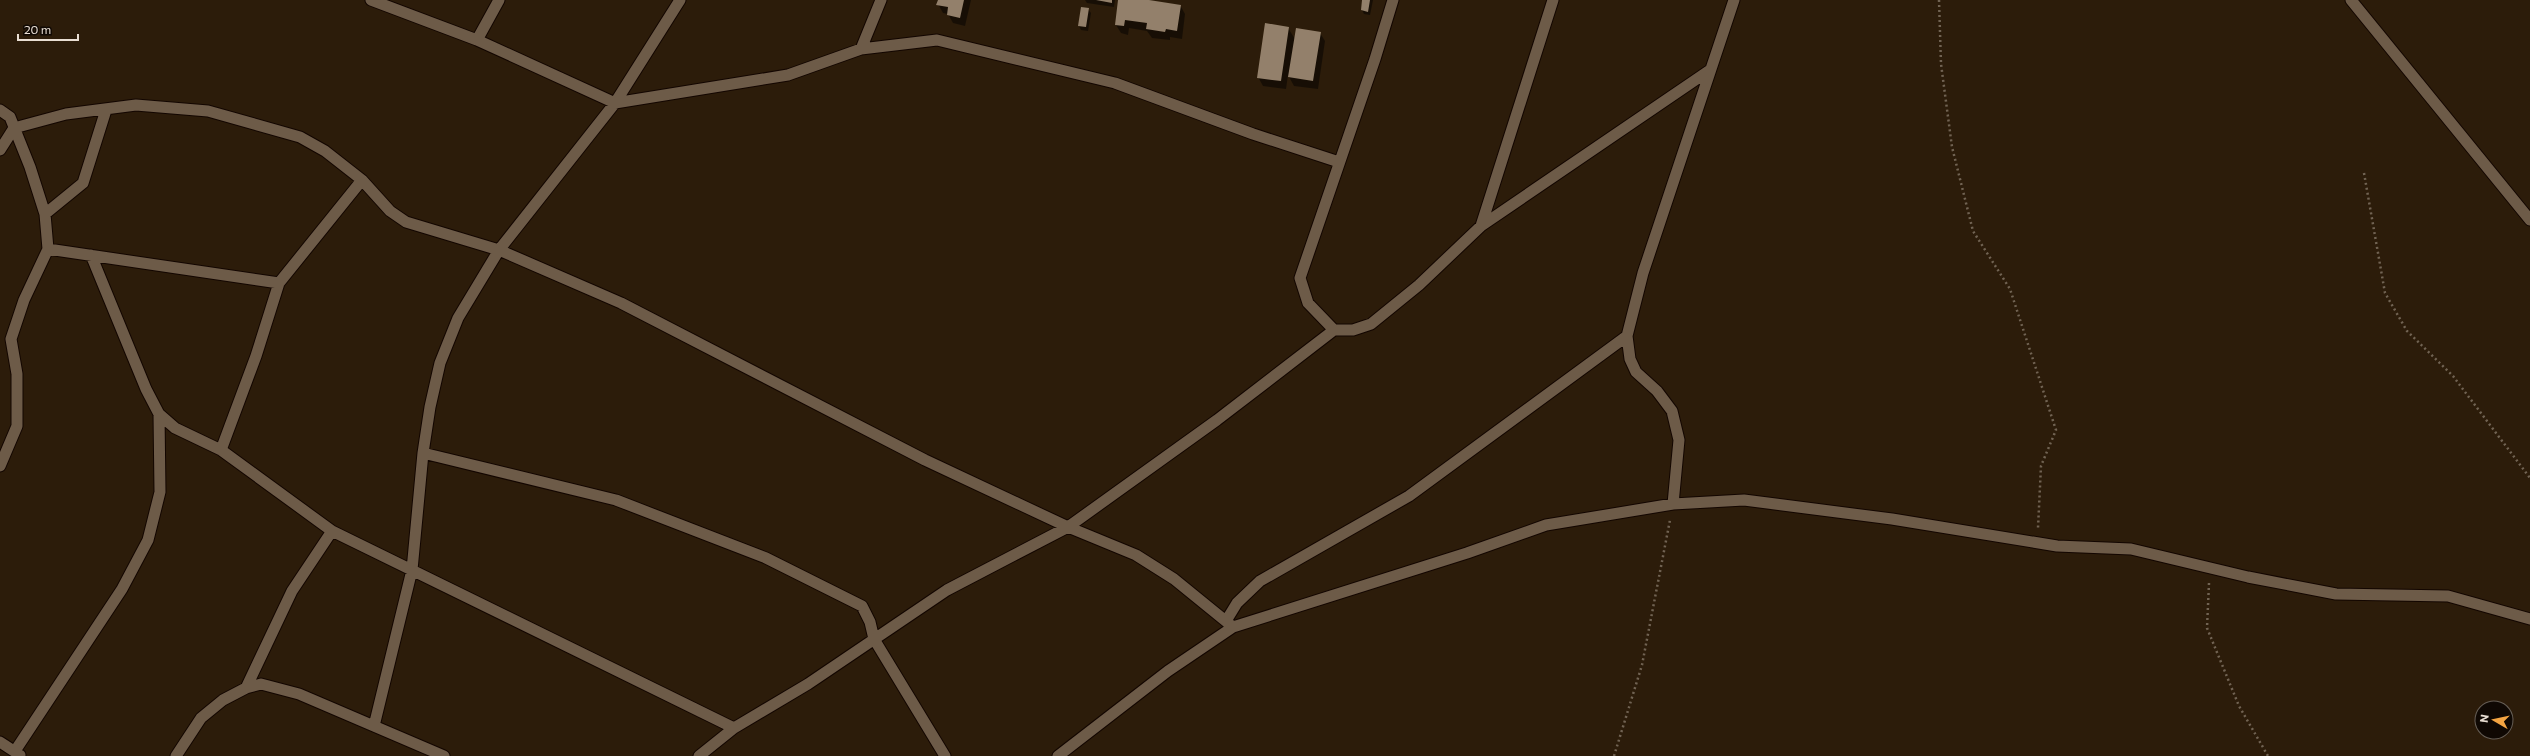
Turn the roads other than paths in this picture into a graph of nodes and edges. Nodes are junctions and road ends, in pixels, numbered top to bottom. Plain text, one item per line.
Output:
1 (371, 0) edge
2 (499, 0) edge
3 (680, 0) edge
4 (881, 0) edge
5 (1393, 0) edge
6 (1553, 0) edge
7 (1734, 0) edge
8 (2351, 0) edge
9 (477, 40) junction
10 (861, 49) junction
11 (1710, 70) junction
12 (616, 103) junction
13 (0, 110) edge
14 (106, 110) junction
15 (14, 128) junction
16 (0, 150) edge
17 (1339, 162) junction
18 (362, 180) junction
19 (45, 214) junction
20 (2530, 220) edge
21 (1481, 226) junction
22 (48, 249) junction
23 (499, 250) junction
24 (91, 255) junction
25 (278, 283) junction
26 (1334, 330) junction
27 (0, 336) edge
28 (1627, 336) junction
29 (11, 339) junction
30 (159, 414) junction
31 (221, 450) junction
32 (423, 453) junction
33 (0, 466) edge
34 (1673, 504) junction
35 (1068, 527) junction
36 (332, 531) junction
37 (412, 570) junction
38 (2530, 619) edge
39 (1230, 624) junction
40 (874, 639) junction
41 (246, 688) junction
42 (374, 726) junction
43 (734, 728) junction
44 (0, 742) edge
45 (18, 754) edge
46 (176, 756) edge
47 (444, 756) edge
48 (699, 756) edge
49 (945, 756) edge
50 (1058, 756) edge

1 - 9 street
2 - 9 street
3 - 12 street
4 - 10 street
5 - 17 street
6 - 21 street
7 - 11 street
8 - 20 street
9 - 12 street
10 - 12 street
10 - 17 street
11 - 21 street
11 - 28 street
12 - 23 street
13 - 15 street
14 - 15 street
14 - 18 street
14 - 19 street
15 - 16 street
15 - 19 street
17 - 26 street
18 - 23 street
18 - 25 street
19 - 22 street
21 - 26 street
22 - 24 street
22 - 29 street
23 - 32 street
23 - 35 street
24 - 25 street
24 - 30 street
25 - 31 street
26 - 35 street
27 - 29 street
28 - 34 street
28 - 39 street
29 - 33 street
30 - 31 street
30 - 45 street
31 - 36 street
32 - 37 street
32 - 40 street
34 - 38 street
34 - 39 street
35 - 39 street
35 - 40 street
36 - 37 street
36 - 41 street
37 - 42 street
37 - 43 street
39 - 50 street
40 - 43 street
40 - 49 street
41 - 42 street
41 - 46 street
42 - 47 street
43 - 48 street
44 - 45 street

